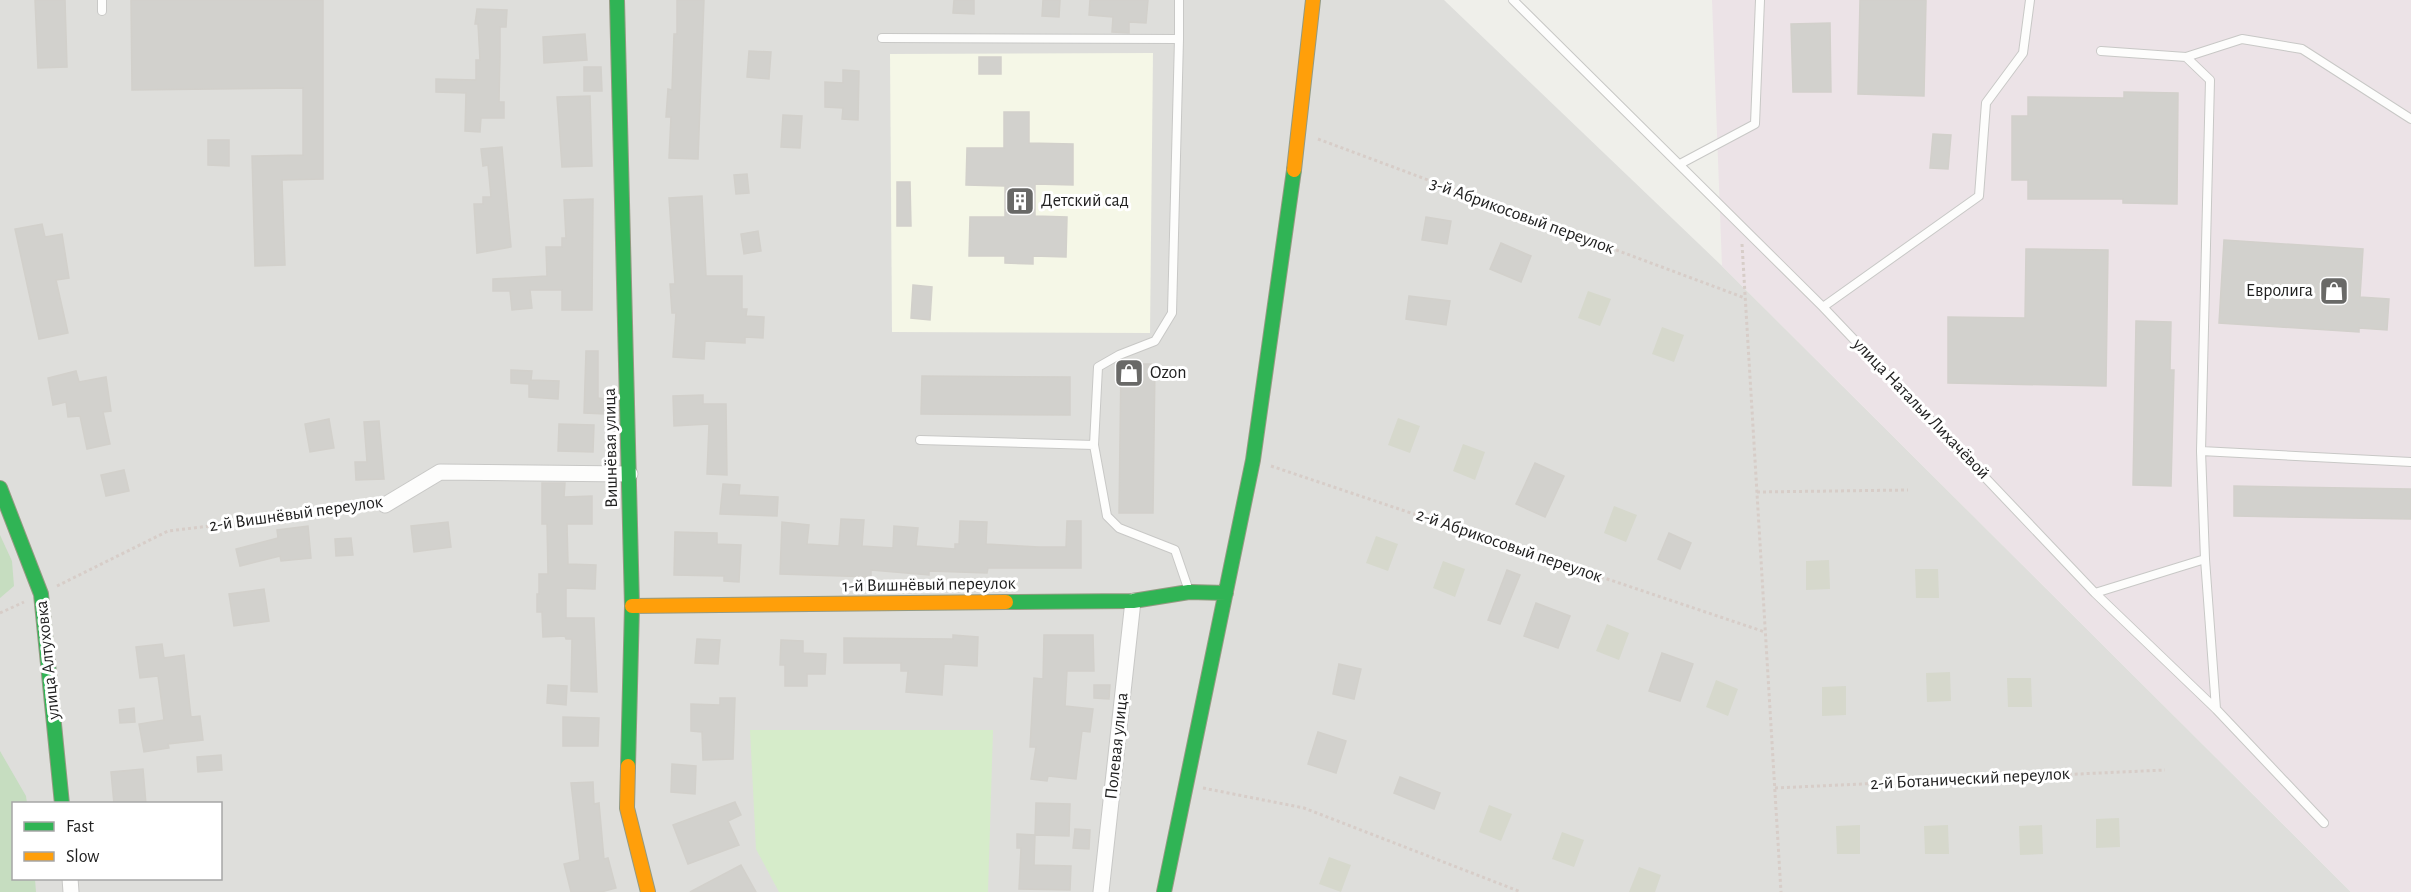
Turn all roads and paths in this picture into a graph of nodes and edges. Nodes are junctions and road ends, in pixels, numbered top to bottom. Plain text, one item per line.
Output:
1 (102, 0) edge
2 (617, 0) edge
3 (1179, 0) edge
4 (1313, 0) edge
5 (1513, 0) edge
6 (1760, 0) edge
7 (2030, 0) edge
8 (102, 11) dead end
9 (882, 38) dead end
10 (1179, 39) junction
11 (2101, 51) dead end
12 (2186, 57) junction
13 (2411, 119) edge
14 (1299, 133) junction
15 (1680, 164) junction
16 (1740, 224) junction
17 (1745, 298) junction
18 (1823, 307) junction
19 (920, 440) dead end
20 (1094, 445) junction
21 (2201, 451) junction
22 (1252, 460) junction
23 (2411, 462) edge
24 (630, 474) junction
25 (0, 488) edge
26 (1908, 490) dead end
27 (1757, 492) junction
28 (385, 505) joint
29 (2205, 559) junction
30 (1189, 592) junction
31 (2095, 592) junction
32 (1226, 593) junction
33 (42, 594) junction
34 (1133, 601) junction
35 (632, 606) junction
36 (0, 613) edge
37 (1765, 632) junction
38 (2216, 709) junction
39 (2165, 770) dead end
40 (1186, 784) junction
41 (1775, 789) junction
42 (62, 802) edge
43 (2324, 823) dead end
44 (648, 892) edge
45 (1101, 892) edge
46 (1164, 892) edge
47 (1521, 892) edge
48 (1781, 892) edge

1 - 8 lane
2 - 24 street, Вишнёвая улица
3 - 10 lane
4 - 14 street
5 - 15 lane, улица Натальи Лихачёвой
6 - 15 lane
7 - 18 lane
9 - 10 lane
10 - 20 lane
11 - 12 lane
12 - 13 lane
12 - 21 lane
14 - 17 path, 3-й Абрикосовый переулок
14 - 22 street
15 - 16 lane, улица Натальи Лихачёвой
16 - 17 path
16 - 18 lane, улица Натальи Лихачёвой
17 - 27 path
18 - 31 lane, улица Натальи Лихачёвой
19 - 20 lane
20 - 30 lane
21 - 23 lane
21 - 29 lane
22 - 32 street
22 - 37 path, 2-й Абрикосовый переулок
24 - 28 street, 2-й Вишнёвый переулок
24 - 35 street, Вишнёвая улица
25 - 33 street, улица Алтуховка
26 - 27 path
27 - 37 path
28 - 33 path, 2-й Вишнёвый переулок
29 - 31 lane
29 - 38 lane
30 - 32 street, 1-й Вишнёвый переулок
30 - 34 street, 1-й Вишнёвый переулок
31 - 38 lane, улица Натальи Лихачёвой
32 - 40 street
33 - 36 path, 2-й Вишнёвый переулок
33 - 42 street, улица Алтуховка
34 - 35 street, 1-й Вишнёвый переулок
34 - 45 street, Полевая улица
35 - 44 street, Вишнёвая улица
37 - 41 path
38 - 43 lane, улица Натальи Лихачёвой
39 - 41 path, 2-й Ботанический переулок
40 - 46 street
40 - 47 path
41 - 48 path

